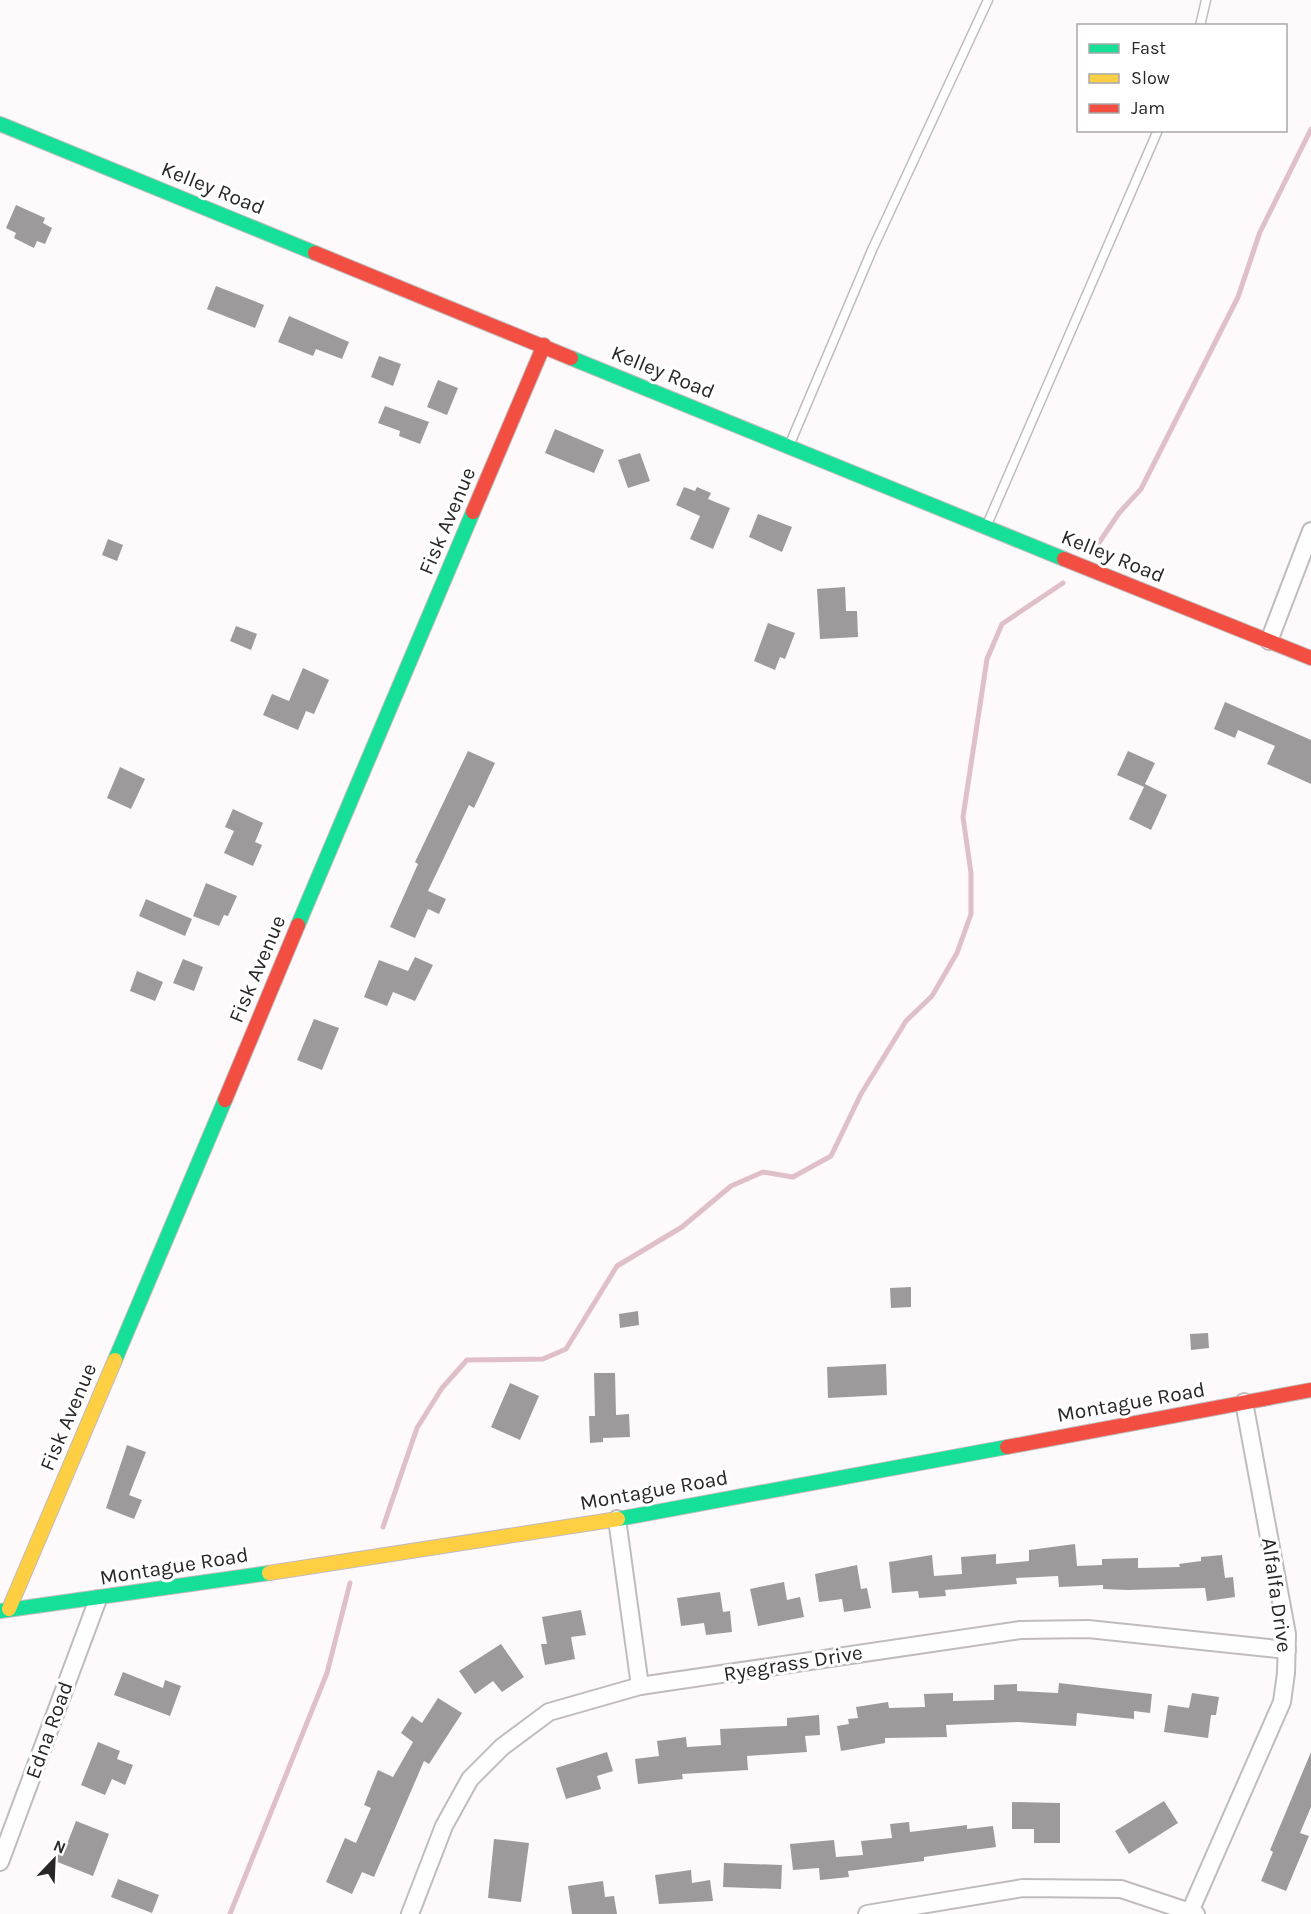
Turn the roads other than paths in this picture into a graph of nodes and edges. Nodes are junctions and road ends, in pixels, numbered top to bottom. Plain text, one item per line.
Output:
1 (988, 0) edge
2 (1206, 0) edge
3 (1200, 24) edge
4 (0, 124) edge
5 (1157, 132) edge
6 (544, 345) junction
7 (789, 446) junction
8 (986, 528) junction
9 (1311, 531) edge
10 (1269, 641) junction
11 (1311, 658) edge
12 (1311, 1390) edge
13 (1244, 1402) junction
14 (617, 1519) junction
15 (98, 1599) junction
16 (4, 1610) edge
17 (1287, 1650) junction
18 (640, 1686) junction
19 (0, 1862) edge
20 (414, 1913) edge
21 (1192, 1913) edge
22 (867, 1914) edge

1 - 7 lane
2 - 3 lane
4 - 6 street, Kelley Road
5 - 8 lane
6 - 7 street, Kelley Road
6 - 16 street, Fisk Avenue
7 - 8 street, Kelley Road
8 - 10 street, Kelley Road
9 - 10 street
10 - 11 street, Kelley Road
12 - 13 street, Montague Road
13 - 14 street, Montague Road
13 - 17 street, Alfalfa Drive
14 - 15 street, Montague Road
14 - 18 street
15 - 16 street, Montague Road
15 - 19 street, Edna Road
17 - 18 street, Ryegrass Drive
17 - 21 street, Alfalfa Drive
18 - 20 street, Ryegrass Drive
21 - 22 street

